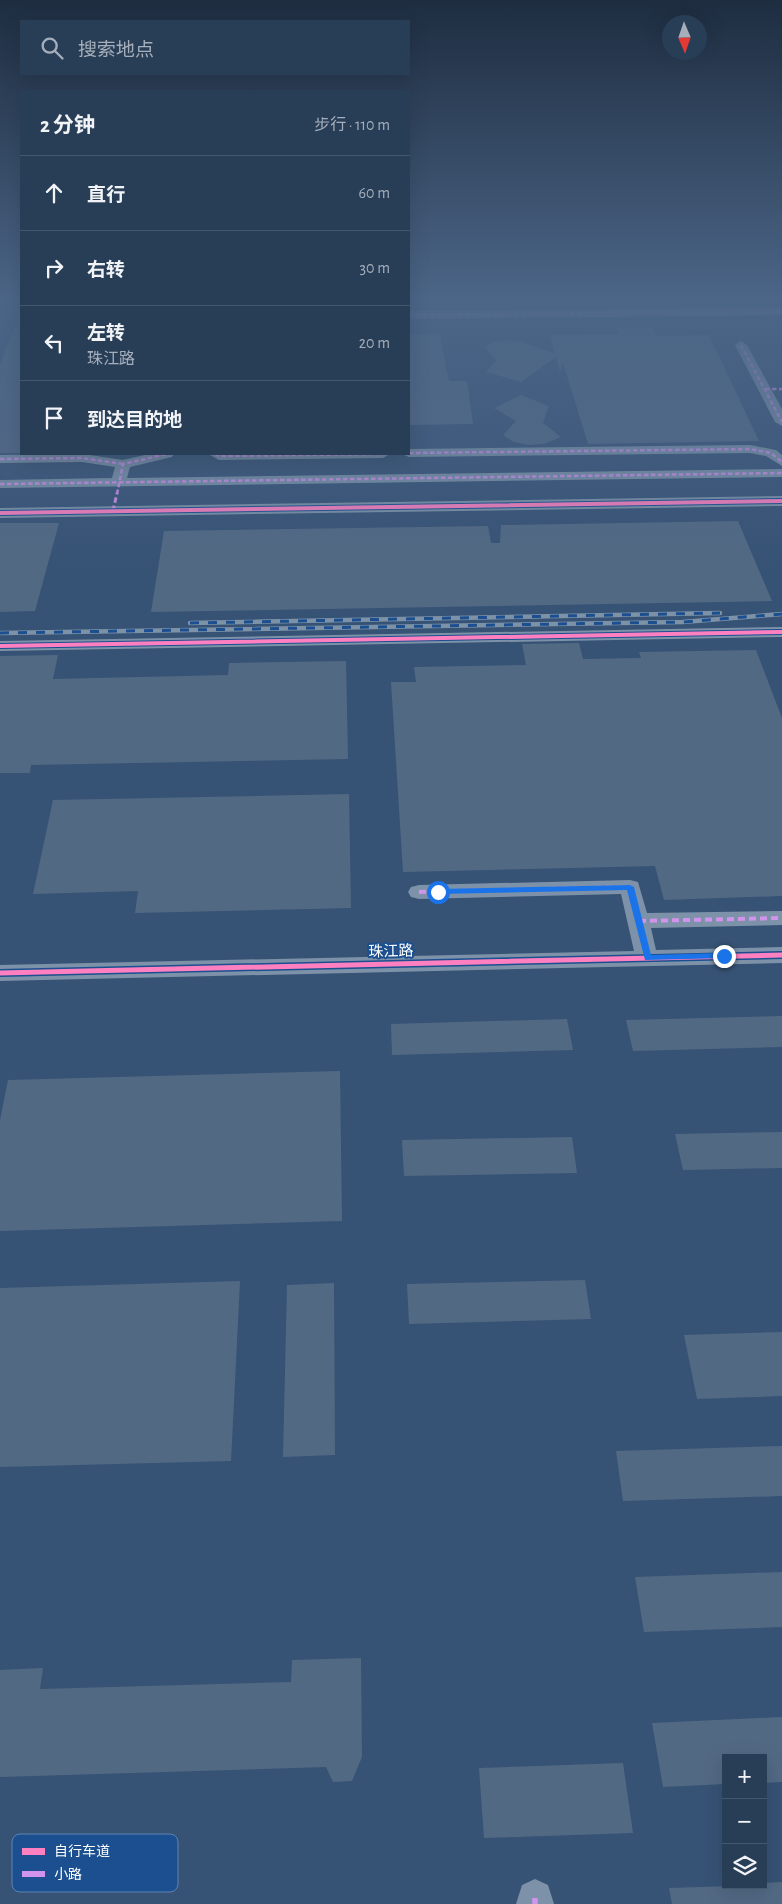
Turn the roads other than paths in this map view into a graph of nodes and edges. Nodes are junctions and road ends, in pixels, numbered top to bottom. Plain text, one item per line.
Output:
1 (765, 389) edge
2 (782, 422) edge
3 (410, 453) edge
4 (163, 455) edge
5 (217, 455) edge
6 (301, 455) edge
7 (0, 459) edge
8 (782, 462) edge
9 (123, 464) junction
10 (782, 473) edge
11 (118, 482) junction
12 (0, 484) edge
13 (782, 501) edge
14 (113, 511) junction
15 (0, 513) edge
16 (782, 632) edge
17 (0, 646) edge
18 (419, 892) dead end
19 (782, 918) edge
20 (639, 921) junction
21 (782, 955) edge
22 (648, 958) junction
23 (0, 974) edge

1 - 2 street
3 - 8 street
4 - 9 street
5 - 6 street
7 - 9 street
9 - 11 street
10 - 11 street
11 - 12 street
11 - 14 street
13 - 14 street
14 - 15 street
16 - 17 street
18 - 20 street
19 - 20 street
20 - 22 street
21 - 22 street, 珠江路
22 - 23 street, 珠江路

